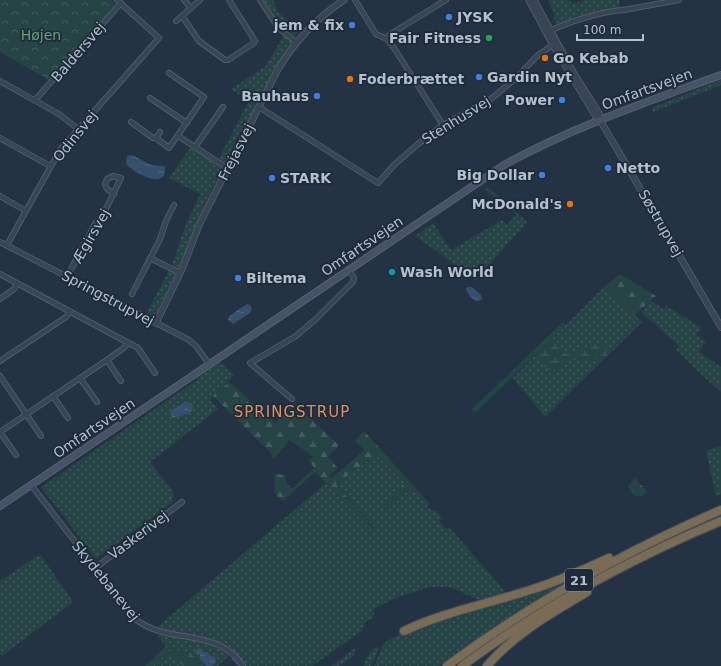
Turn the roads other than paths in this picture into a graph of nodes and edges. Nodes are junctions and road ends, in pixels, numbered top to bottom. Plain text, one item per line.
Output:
1 (184, 0) edge
2 (200, 0) edge
3 (229, 0) edge
4 (260, 0) edge
5 (344, 0) edge
6 (355, 0) edge
7 (446, 0) edge
8 (529, 0) edge
9 (534, 0) edge
10 (679, 0) edge
11 (119, 2) edge
12 (191, 8) junction
13 (182, 16) junction
14 (176, 20) dead end
15 (548, 31) junction
16 (387, 39) junction
17 (296, 42) junction
18 (555, 44) junction
19 (169, 72) dead end
20 (721, 76) edge
21 (0, 81) edge
22 (190, 87) junction
23 (186, 93) dead end
24 (150, 98) dead end
25 (36, 100) junction
26 (223, 107) dead end
27 (258, 107) junction
28 (600, 120) junction
29 (131, 122) dead end
30 (187, 123) junction
31 (443, 125) junction
32 (78, 130) junction
33 (160, 132) dead end
34 (178, 136) junction
35 (0, 138) edge
36 (156, 138) junction
37 (195, 147) junction
38 (50, 166) junction
39 (227, 168) junction
40 (114, 194) dead end
41 (0, 196) edge
42 (174, 205) dead end
43 (26, 211) junction
44 (0, 242) edge
45 (7, 245) junction
46 (150, 258) junction
47 (349, 270) junction
48 (180, 273) junction
49 (0, 274) edge
50 (67, 277) junction
51 (17, 284) junction
52 (132, 294) dead end
53 (0, 299) edge
54 (70, 312) junction
55 (156, 323) junction
56 (721, 327) edge
57 (128, 343) junction
58 (107, 360) junction
59 (0, 361) edge
60 (209, 364) junction
61 (155, 373) dead end
62 (0, 376) edge
63 (80, 378) junction
64 (121, 381) dead end
65 (53, 396) junction
66 (292, 400) dead end
67 (97, 402) dead end
68 (26, 414) junction
69 (68, 418) dead end
70 (0, 432) edge
71 (41, 436) dead end
72 (16, 455) dead end
73 (31, 485) junction
74 (182, 502) dead end
75 (0, 506) edge
76 (721, 510) edge
77 (721, 520) edge
78 (642, 546) junction
79 (648, 553) junction
80 (94, 569) junction
81 (404, 631) dead end
82 (243, 666) edge
83 (447, 666) edge
84 (462, 666) edge
85 (487, 666) edge

1 - 12 street
2 - 12 street
3 - 13 street
4 - 17 street
5 - 17 street, Frejasvej
6 - 16 street
7 - 16 street
8 - 15 street
9 - 15 street
10 - 15 street
11 - 25 street, Baldersvej
11 - 32 street, Odinsvej
12 - 13 street
13 - 14 street
15 - 18 street
16 - 31 street
17 - 27 street, Frejasvej
18 - 28 street
18 - 31 street, Stenhusvej
19 - 22 street
20 - 28 main road, Omfartsvejen
21 - 25 street
22 - 23 street
22 - 30 street
24 - 30 street
25 - 32 street
26 - 37 street
27 - 31 street, Stenhusvej
27 - 39 street, Frejasvej
28 - 47 main road, Omfartsvejen
28 - 56 street, Søstrupvej
29 - 36 street
30 - 34 street
32 - 38 street, Odinsvej
33 - 36 street
34 - 36 street
34 - 37 street
35 - 38 street
37 - 39 street
38 - 43 street, Odinsvej
39 - 48 street, Frejasvej
40 - 50 street, Ægirsvej
41 - 43 street
42 - 46 street
43 - 45 street, Odinsvej
44 - 45 street, Springstrupvej
45 - 50 street, Springstrupvej
46 - 48 street
46 - 52 street
47 - 60 main road, Omfartsvejen
47 - 66 street
48 - 55 street, Frejasvej
49 - 51 street
50 - 55 street, Springstrupvej
51 - 53 street
51 - 54 street
54 - 57 street
54 - 59 street
55 - 60 street, Springstrupvej
57 - 58 street
57 - 61 street
58 - 63 street
58 - 64 street
60 - 73 main road, Omfartsvejen
62 - 68 street
63 - 65 street
63 - 67 street
65 - 68 street
65 - 69 street
68 - 70 street
68 - 71 street
70 - 72 street
73 - 75 main road, Omfartsvejen
73 - 80 street, Skydebanevej
74 - 80 street, Vaskerivej
76 - 78 highway, 21
77 - 79 highway, 21
78 - 81 highway
78 - 83 highway, 21
79 - 84 highway, 21
79 - 85 highway
80 - 82 street, Skydebanevej

